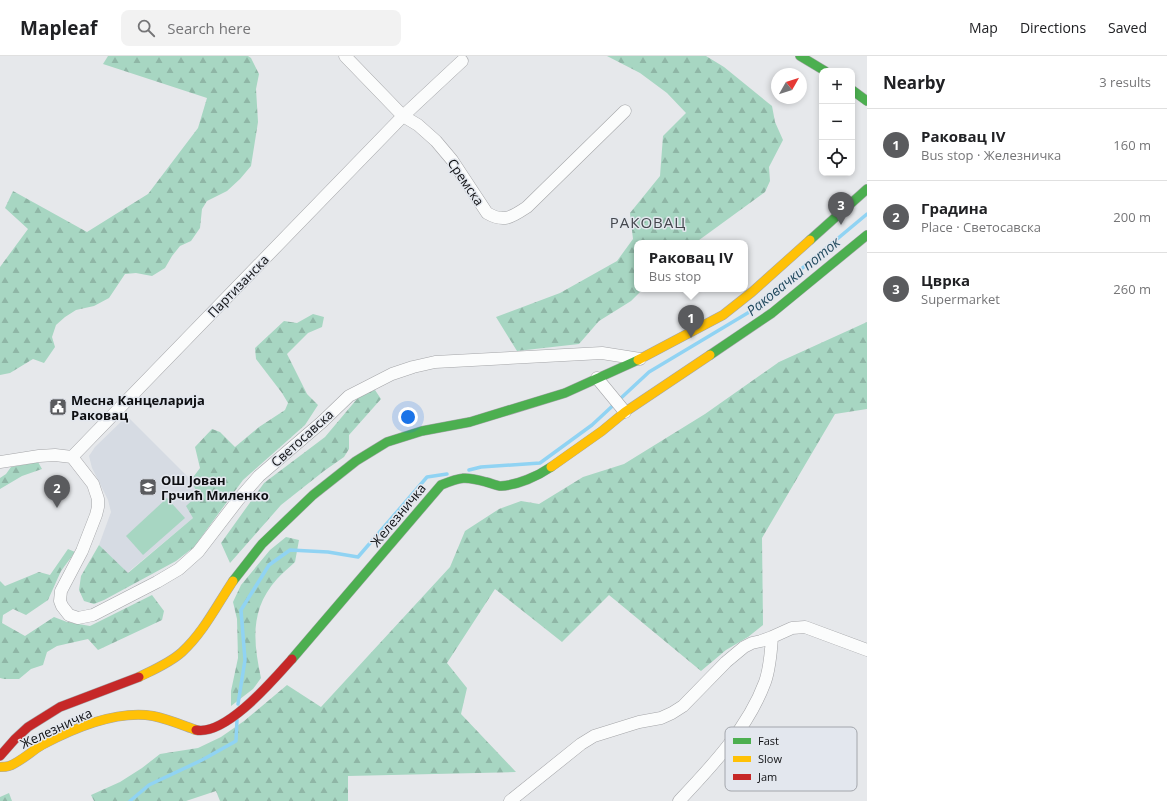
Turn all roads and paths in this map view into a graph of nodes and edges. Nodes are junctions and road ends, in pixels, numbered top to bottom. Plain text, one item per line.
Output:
1 (345, 56) edge
2 (800, 56) edge
3 (462, 61) dead end
4 (820, 68) edge
5 (855, 92) edge
6 (867, 101) edge
7 (625, 111) dead end
8 (404, 116) junction
9 (867, 188) edge
10 (867, 235) edge
11 (640, 358) junction
12 (597, 378) junction
13 (625, 412) junction
14 (72, 457) junction
15 (0, 462) edge
16 (772, 637) junction
17 (867, 650) edge
18 (740, 727) edge
19 (725, 748) edge
20 (0, 756) edge
21 (0, 767) edge
22 (510, 801) edge
23 (679, 801) edge

1 - 8 street, Сремска
2 - 4 street
3 - 8 street
5 - 6 street
7 - 8 street, Сремска
8 - 14 street, Партизанска
9 - 11 street, Железничка
10 - 13 street, Железничка
11 - 12 street, Железничка
11 - 14 street, Светосавска
12 - 13 street
12 - 20 street, Железничка
13 - 21 street, Железничка
14 - 15 street
16 - 17 street
16 - 18 street
16 - 22 street
19 - 23 street

